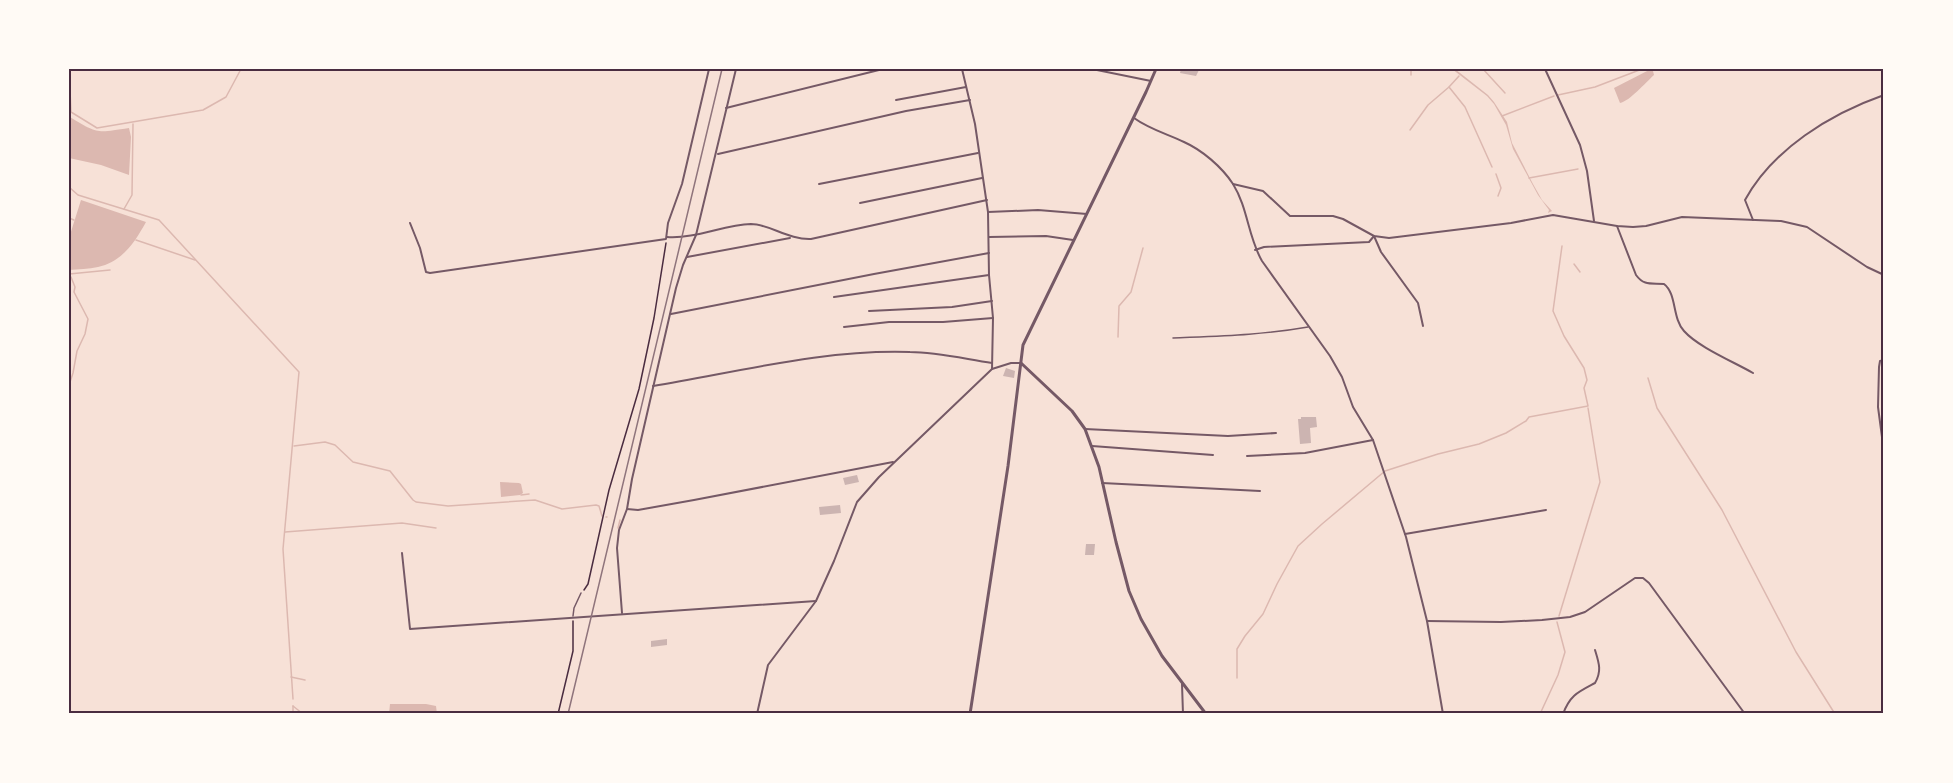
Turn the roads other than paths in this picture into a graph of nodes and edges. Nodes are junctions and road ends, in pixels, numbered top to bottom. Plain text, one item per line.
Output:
1 (709, 69) edge
2 (736, 69) edge
3 (883, 69) edge
4 (962, 69) edge
5 (1092, 69) edge
6 (1156, 69) edge
7 (1545, 69) edge
8 (1151, 81) junction
9 (966, 87) junction
10 (1884, 95) edge
11 (896, 100) dead end
12 (970, 100) junction
13 (726, 108) junction
14 (1134, 118) junction
15 (978, 153) junction
16 (717, 154) junction
17 (982, 178) junction
18 (819, 184) dead end
19 (1233, 184) junction
20 (987, 200) junction
21 (860, 203) dead end
22 (988, 212) junction
23 (1087, 214) junction
24 (1753, 220) junction
25 (1594, 221) junction
26 (410, 223) dead end
27 (1617, 226) junction
28 (696, 235) junction
29 (1374, 236) junction
30 (793, 237) junction
31 (989, 237) junction
32 (667, 238) junction
33 (1074, 240) junction
34 (1255, 250) junction
35 (989, 253) junction
36 (687, 257) junction
37 (989, 275) junction
38 (1884, 275) edge
39 (834, 297) dead end
40 (992, 301) junction
41 (869, 311) dead end
42 (669, 315) junction
43 (993, 318) junction
44 (1423, 326) dead end
45 (844, 327) dead end
46 (1309, 327) junction
47 (1173, 338) dead end
48 (1884, 360) edge
49 (992, 363) junction
50 (1021, 363) junction
51 (992, 369) junction
52 (1753, 373) dead end
53 (653, 386) junction
54 (1884, 423) edge
55 (1879, 424) junction
56 (1085, 429) junction
57 (1276, 433) dead end
58 (1373, 440) junction
59 (1092, 446) junction
60 (1884, 452) edge
61 (1213, 454) dead end
62 (1247, 456) dead end
63 (895, 462) junction
64 (882, 464) junction
65 (886, 470) junction
66 (1102, 483) junction
67 (1260, 491) dead end
68 (627, 509) junction
69 (1546, 510) dead end
70 (1405, 534) junction
71 (402, 553) dead end
72 (581, 593) road end
73 (816, 601) junction
74 (622, 613) junction
75 (573, 617) junction
76 (1427, 621) junction
77 (1595, 650) dead end
78 (1182, 684) junction
79 (757, 714) edge
80 (970, 714) edge
81 (1183, 714) edge
82 (1206, 714) edge
83 (1443, 714) edge
84 (1563, 714) edge
85 (1746, 714) edge

1 - 32 street
2 - 13 street
3 - 13 street
4 - 9 street
5 - 8 street
6 - 8 street
7 - 25 street
8 - 14 street
9 - 11 street
9 - 12 street
10 - 24 street
12 - 15 street
12 - 16 street
13 - 16 street
14 - 19 street
14 - 23 street
15 - 17 street
15 - 18 street
16 - 28 street
17 - 20 street
17 - 21 street
19 - 29 street
19 - 34 street
20 - 22 street
20 - 30 street
22 - 23 street
22 - 31 street
23 - 33 street
24 - 27 street
24 - 38 street
25 - 27 street
25 - 29 street
26 - 32 street
27 - 52 street
28 - 30 street
28 - 32 street
28 - 36 street
29 - 34 street
29 - 44 street
30 - 36 street
31 - 33 street
31 - 35 street
33 - 50 street
34 - 46 street
35 - 37 street
35 - 42 street
36 - 42 street
37 - 39 street
37 - 40 street
40 - 41 street
40 - 43 street
42 - 53 street
43 - 45 street
43 - 49 street
46 - 47 lane
46 - 58 street
48 - 55 street
49 - 51 street
49 - 53 street
50 - 51 street
50 - 56 street
50 - 80 street
51 - 63 street
53 - 68 street
54 - 55 street
55 - 60 street
56 - 57 street
56 - 59 street
58 - 62 street
58 - 70 street
59 - 61 street
59 - 66 street
63 - 64 street
63 - 65 street
64 - 65 street
64 - 68 street
65 - 73 street
66 - 67 street
66 - 78 street
68 - 74 street
69 - 70 street
70 - 76 street
71 - 75 street
72 - 75 lane
73 - 74 street
73 - 79 street
74 - 75 street
76 - 83 street
76 - 85 street
77 - 84 street
78 - 81 street
78 - 82 street

